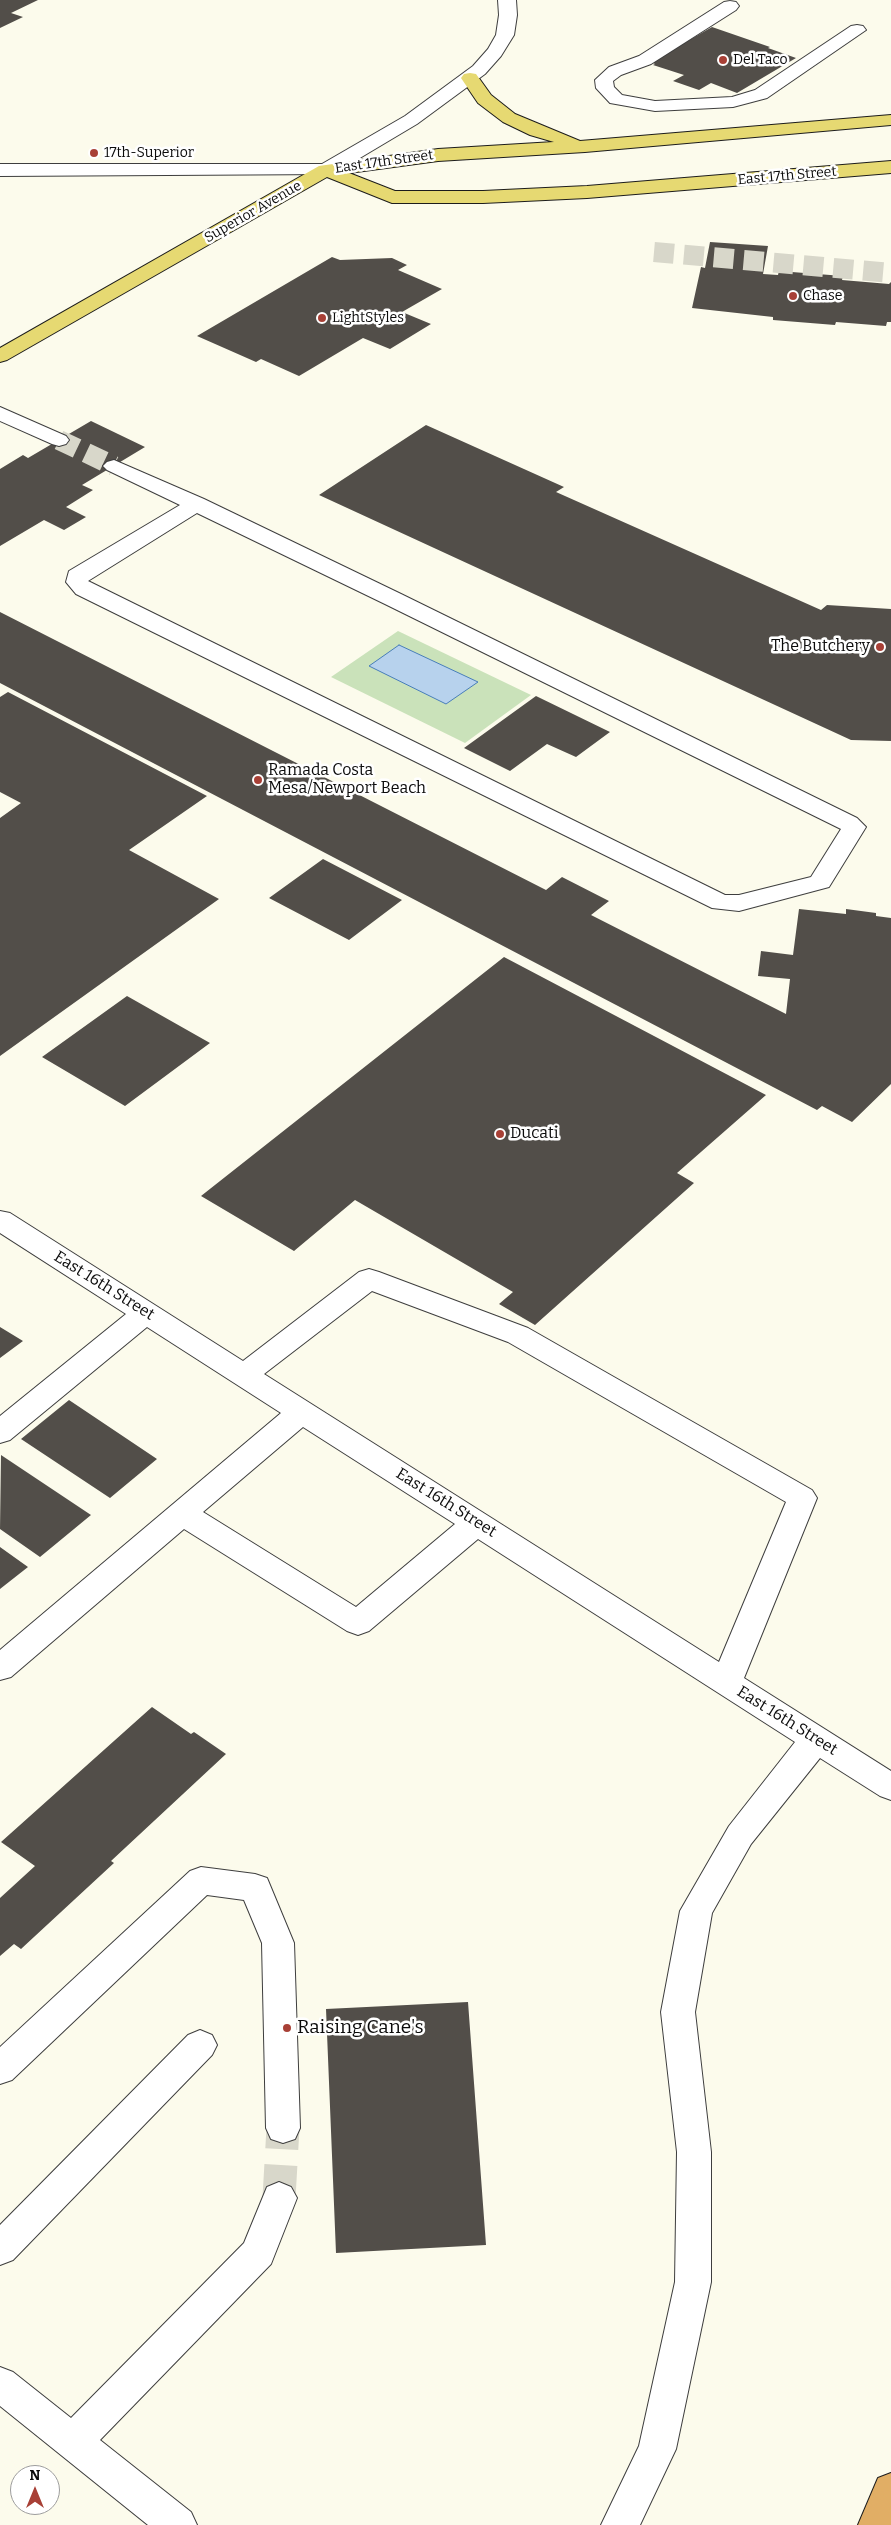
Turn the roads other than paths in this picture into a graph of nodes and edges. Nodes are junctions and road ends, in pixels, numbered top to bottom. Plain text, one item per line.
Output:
1 (507, 0) edge
2 (730, 6) dead end
3 (856, 30) dead end
4 (470, 78) junction
5 (891, 120) edge
6 (585, 146) junction
7 (891, 167) edge
8 (0, 170) edge
9 (326, 170) junction
10 (0, 356) edge
11 (0, 413) edge
12 (59, 440) tunnel mouth
13 (114, 466) tunnel mouth
14 (196, 504) junction
15 (0, 1220) edge
16 (146, 1313) junction
17 (244, 1375) junction
18 (302, 1412) junction
19 (0, 1432) edge
20 (183, 1514) junction
21 (477, 1523) junction
22 (0, 1668) edge
23 (726, 1682) junction
24 (816, 1740) junction
25 (891, 1787) edge
26 (200, 2045) dead end
27 (0, 2069) edge
28 (283, 2128) tunnel mouth
29 (279, 2198) tunnel mouth
30 (0, 2249) edge
31 (0, 2384) edge
32 (72, 2443) junction
33 (891, 2491) edge
34 (178, 2525) edge
35 (620, 2525) edge
36 (877, 2525) edge

1 - 4 street, Superior Avenue
2 - 3 street
4 - 6 main road
4 - 9 street, Superior Avenue
5 - 6 main road, East 17th Street
6 - 9 main road, East 17th Street
7 - 9 main road, East 17th Street
8 - 9 street
9 - 10 main road, Superior Avenue
11 - 12 street
13 - 14 street
14 - 14 street
15 - 16 street, East 16th Street
16 - 17 street, East 16th Street
16 - 19 street
17 - 18 street, East 16th Street
17 - 23 street
18 - 20 street
18 - 21 street, East 16th Street
20 - 21 street
20 - 22 street
21 - 23 street, East 16th Street
23 - 24 street, East 16th Street
24 - 25 street, East 16th Street
24 - 35 street
26 - 30 street
27 - 28 street
29 - 32 street
31 - 32 street
32 - 34 street
33 - 36 highway

